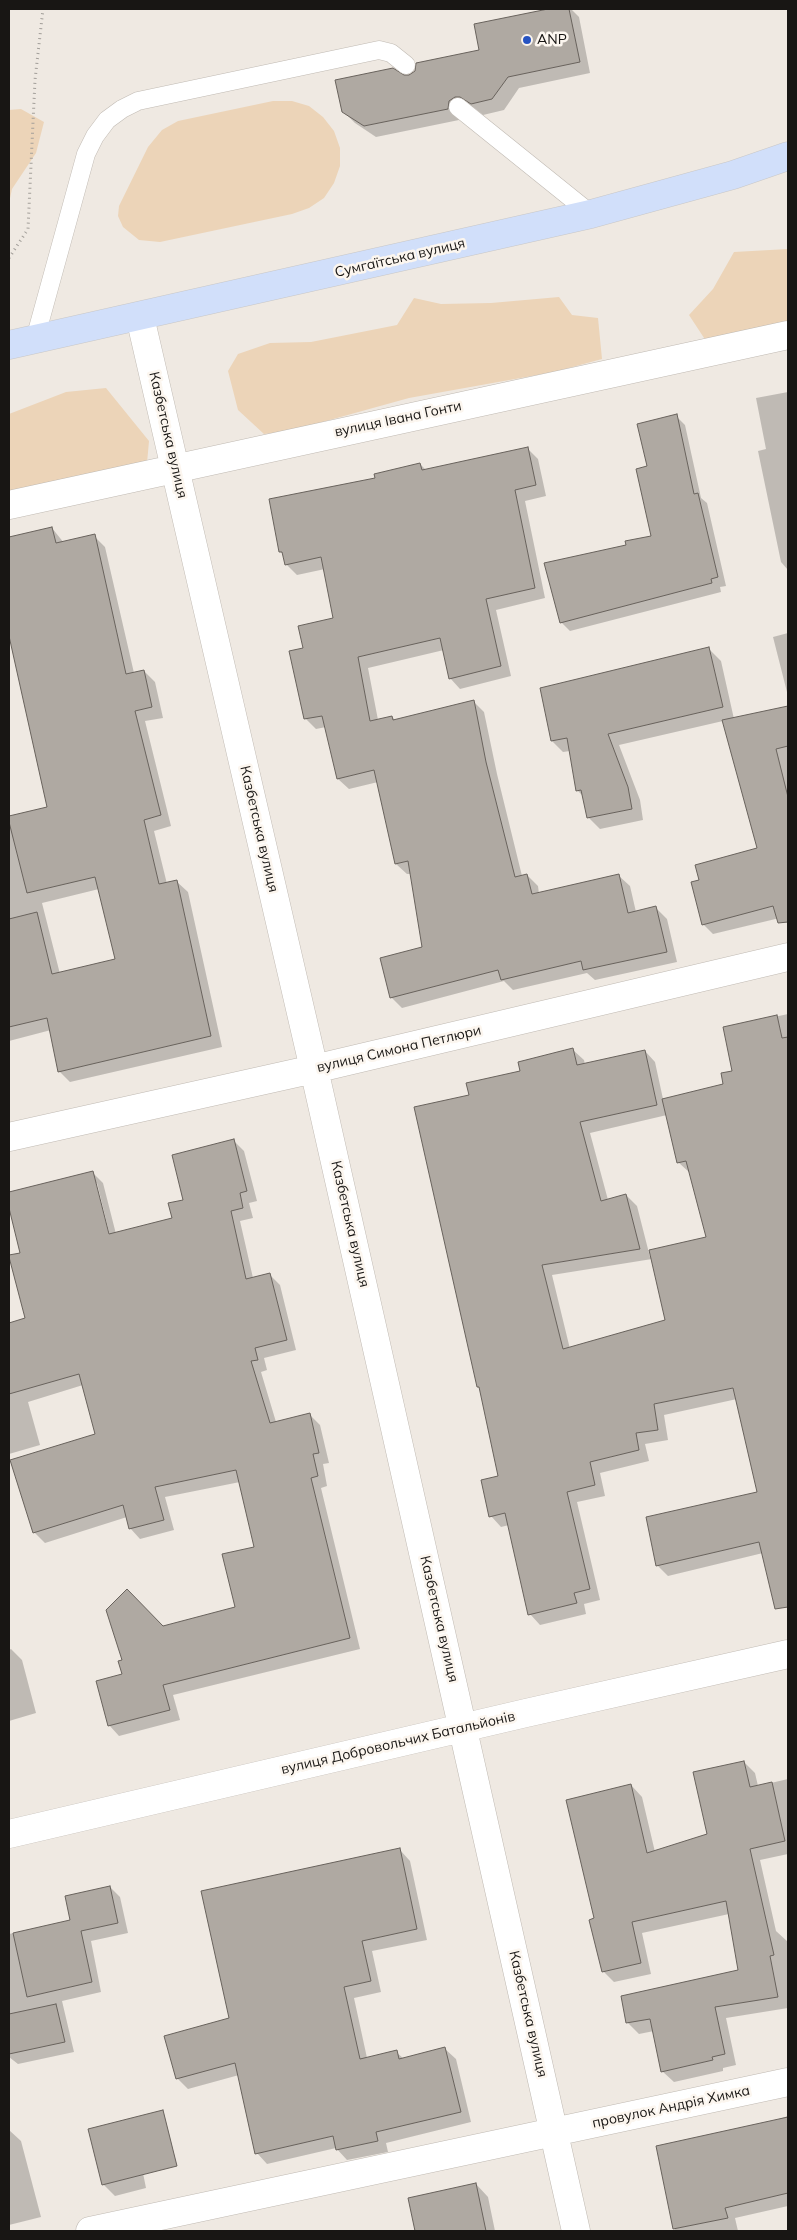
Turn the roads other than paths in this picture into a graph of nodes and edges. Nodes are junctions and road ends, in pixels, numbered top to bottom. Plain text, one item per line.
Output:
1 (406, 65) dead end
2 (458, 107) dead end
3 (788, 156) edge
4 (591, 214) junction
5 (140, 317) junction
6 (788, 335) edge
7 (22, 342) edge
8 (176, 469) junction
9 (9, 505) edge
10 (788, 957) edge
11 (314, 1069) junction
12 (9, 1138) edge
13 (788, 1654) edge
14 (464, 1728) junction
15 (9, 1834) edge
16 (788, 2082) edge
17 (555, 2132) junction
18 (90, 2231) edge
19 (576, 2231) edge

1 - 7 lane
2 - 4 lane
3 - 4 main road, Сумгаїтська вулиця
4 - 5 main road, Сумгаїтська вулиця
5 - 7 main road, Сумгаїтська вулиця
5 - 8 street, Казбетська вулиця
6 - 8 street, вулиця Івана Гонти
8 - 9 street, вулиця Івана Гонти
8 - 11 street, Казбетська вулиця
10 - 11 street, вулиця Симона Петлюри
11 - 12 street, вулиця Симона Петлюри
11 - 14 street, Казбетська вулиця
13 - 14 street, вулиця Добровольчих Батальйонів
14 - 15 street, вулиця Добровольчих Батальйонів
14 - 17 street, Казбетська вулиця
16 - 17 street, провулок Андрія Химка
17 - 18 street
17 - 19 street, Казбетська вулиця

